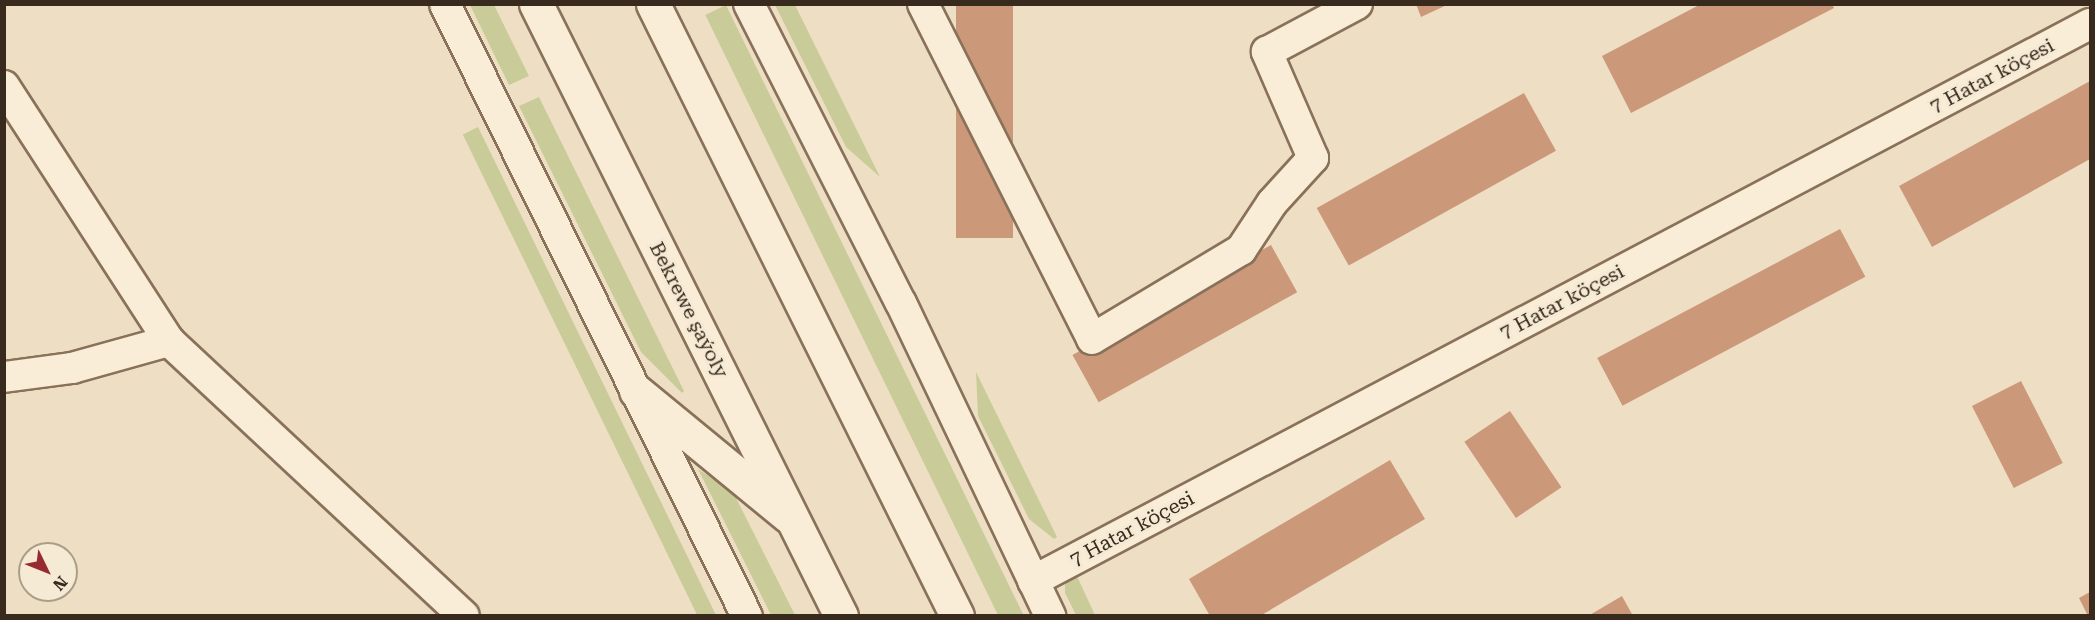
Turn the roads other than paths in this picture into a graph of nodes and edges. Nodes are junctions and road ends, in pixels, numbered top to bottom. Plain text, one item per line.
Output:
1 (445, 4) edge
2 (536, 4) edge
3 (653, 4) edge
4 (749, 4) edge
5 (923, 4) edge
6 (1357, 4) edge
7 (2091, 24) edge
8 (4, 86) edge
9 (169, 341) junction
10 (4, 377) edge
11 (636, 391) junction
12 (796, 523) junction
13 (1033, 581) junction
14 (455, 613) edge
15 (747, 615) edge
16 (841, 615) edge
17 (957, 615) edge
18 (1050, 615) edge

1 - 11 street
2 - 12 main road, Bekrewe şaýoly
3 - 17 main road
4 - 13 street
5 - 6 street
7 - 13 street, 7 Hatar köçesi
8 - 9 street
9 - 10 street
9 - 14 street
11 - 12 main road
11 - 15 street
12 - 16 main road, Bekrewe şaýoly
13 - 18 street

